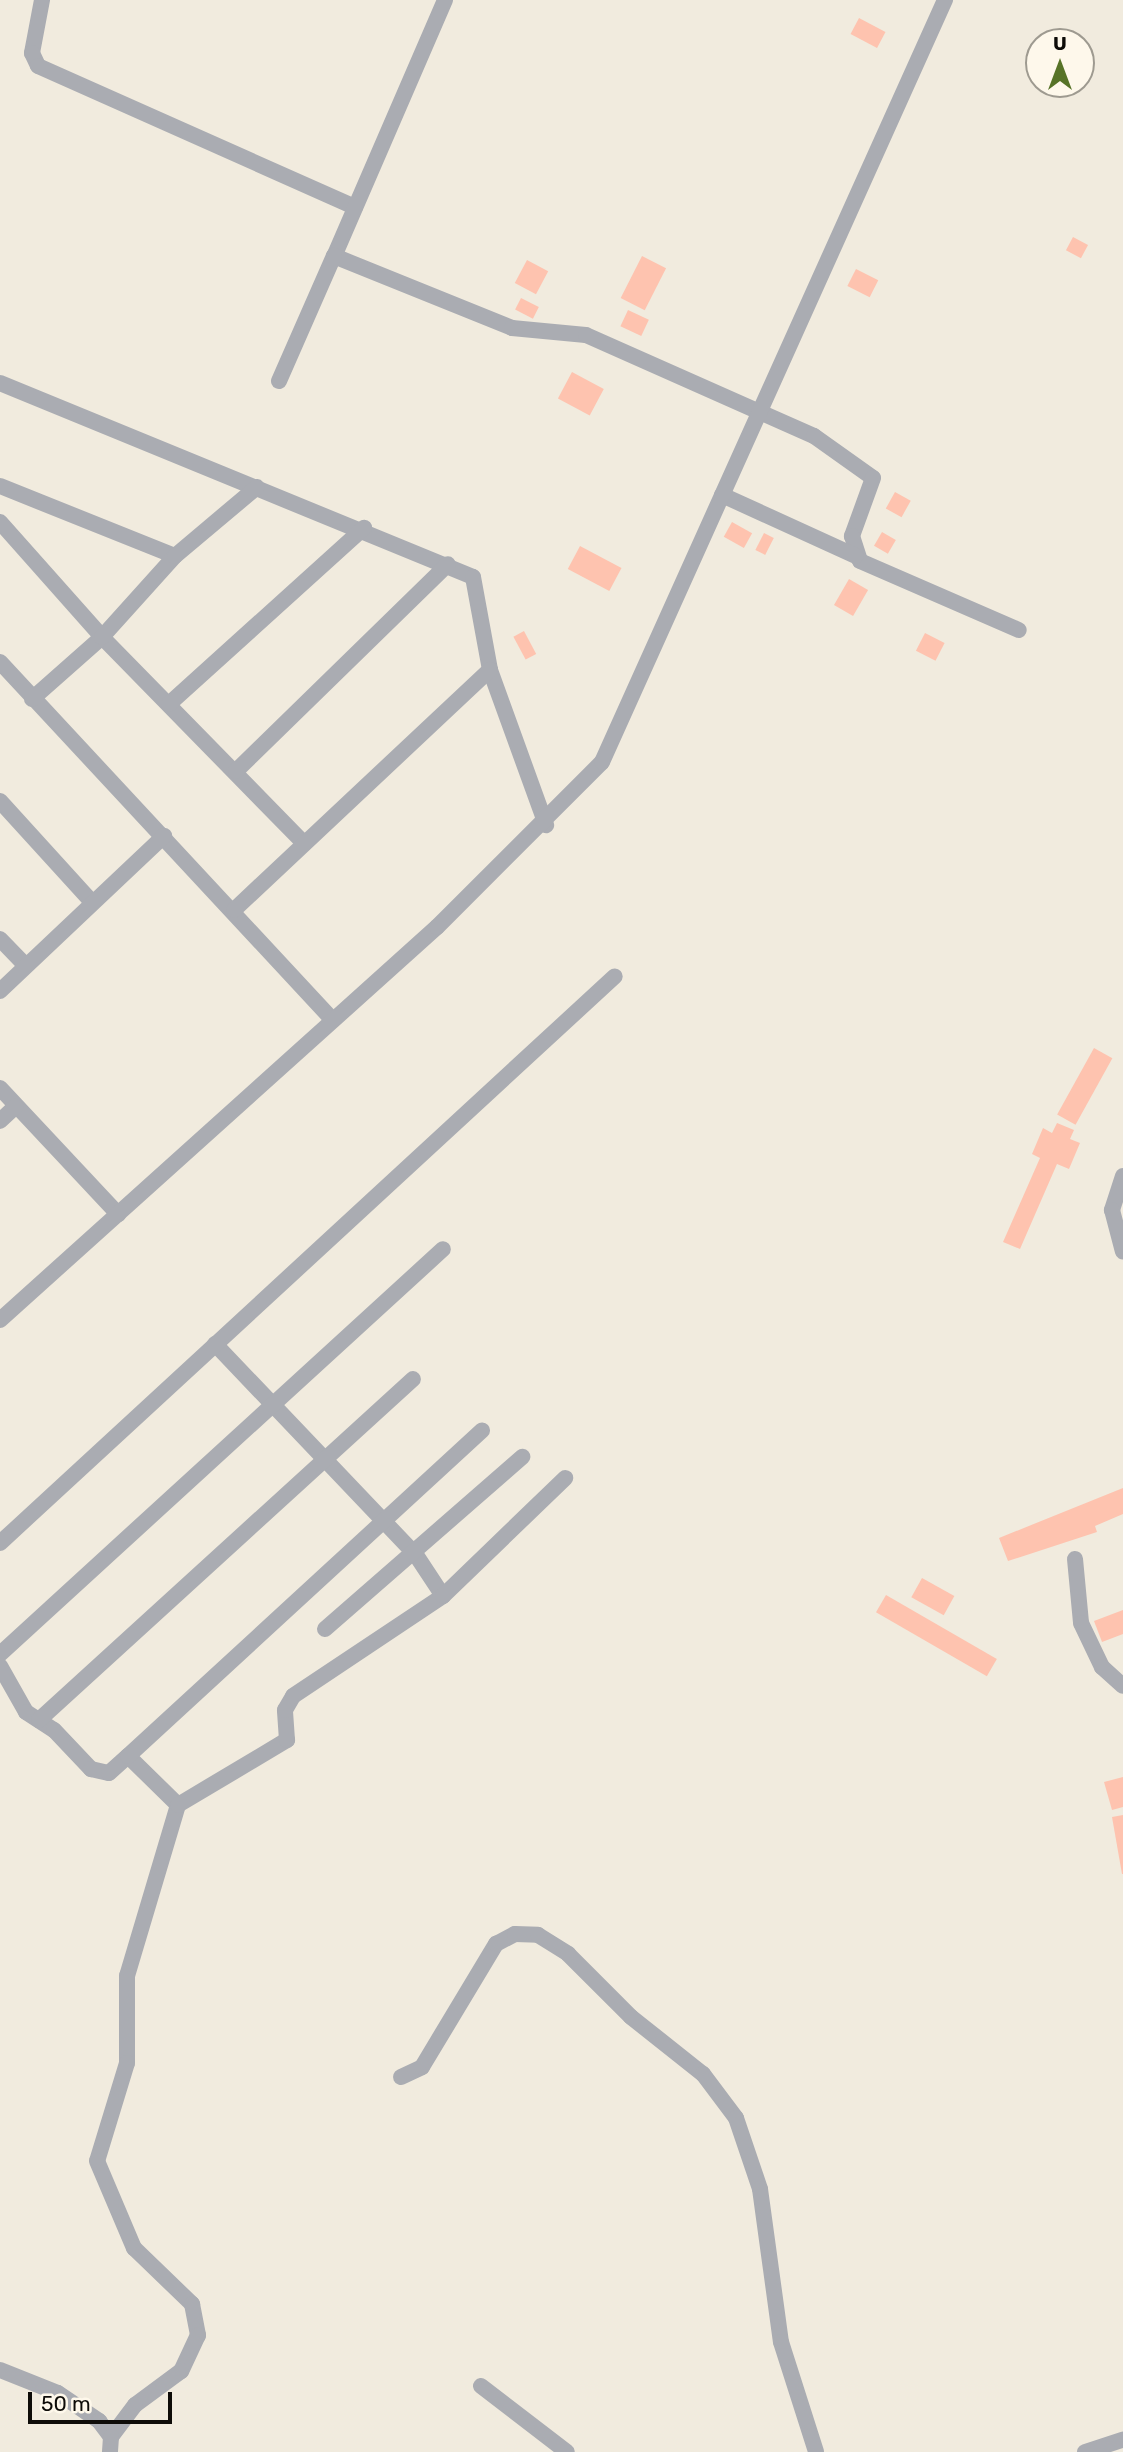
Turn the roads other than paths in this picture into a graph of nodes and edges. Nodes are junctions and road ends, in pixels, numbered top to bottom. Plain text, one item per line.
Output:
1 (42, 0) edge
2 (445, 0) edge
3 (945, 0) edge
4 (355, 207) junction
5 (334, 256) junction
6 (279, 381) dead end
7 (0, 383) edge
8 (759, 411) junction
9 (0, 486) edge
10 (257, 487) junction
11 (722, 495) junction
12 (0, 522) edge
13 (363, 528) junction
14 (175, 556) junction
15 (856, 556) junction
16 (448, 564) junction
17 (1019, 630) dead end
18 (102, 637) junction
19 (0, 662) edge
20 (490, 670) junction
21 (32, 699) junction
22 (169, 704) junction
23 (236, 771) junction
24 (0, 801) edge
25 (546, 825) junction
26 (164, 836) junction
27 (304, 844) junction
28 (92, 902) junction
29 (233, 910) junction
30 (0, 939) edge
31 (25, 965) junction
32 (615, 976) dead end
33 (0, 991) edge
34 (332, 1019) junction
35 (0, 1088) edge
36 (15, 1107) junction
37 (0, 1121) edge
38 (1123, 1176) edge
39 (118, 1214) junction
40 (443, 1249) dead end
41 (1123, 1252) edge
42 (0, 1320) edge
43 (215, 1345) junction
44 (413, 1380) dead end
45 (270, 1406) junction
46 (482, 1430) dead end
47 (522, 1457) dead end
48 (324, 1460) junction
49 (565, 1478) dead end
50 (382, 1521) junction
51 (0, 1543) edge
52 (416, 1555) junction
53 (1075, 1559) dead end
54 (443, 1596) junction
55 (325, 1629) dead end
56 (0, 1654) edge
57 (0, 1666) edge
58 (1123, 1686) edge
59 (38, 1720) junction
60 (128, 1756) junction
61 (178, 1805) junction
62 (401, 2077) dead end
63 (0, 2370) edge
64 (481, 2386) dead end
65 (1123, 2440) edge
66 (110, 2445) edge
67 (566, 2452) edge
68 (816, 2452) edge
69 (1085, 2452) edge

1 - 4 street
2 - 4 street
3 - 8 street
4 - 5 street
5 - 6 street
5 - 8 street
7 - 10 street
8 - 11 street
8 - 15 street
9 - 14 street
10 - 13 street
10 - 14 street
11 - 15 street
11 - 25 street
12 - 18 street
13 - 16 street
13 - 22 street
14 - 18 street
15 - 17 street
16 - 20 street
16 - 23 street
18 - 21 street
18 - 22 street
19 - 21 street
20 - 25 street
20 - 27 street
21 - 26 street
22 - 23 street
23 - 27 street
24 - 28 street
25 - 34 street
26 - 28 street
26 - 29 street
27 - 29 street
28 - 31 street
29 - 34 street
30 - 31 street
31 - 33 street
32 - 43 street
34 - 39 street
35 - 36 street
36 - 37 street
36 - 39 street
38 - 41 street
39 - 42 street
40 - 45 street
43 - 45 street
43 - 51 street
44 - 48 street
45 - 48 street
45 - 56 street
46 - 50 street
47 - 52 street
48 - 50 street
48 - 59 street
49 - 54 street
50 - 52 street
50 - 60 street
52 - 54 street
52 - 55 street
53 - 58 street
54 - 61 street
57 - 59 street
59 - 60 street
60 - 61 street
61 - 66 street
62 - 68 street
63 - 66 street
64 - 67 street
65 - 69 street

